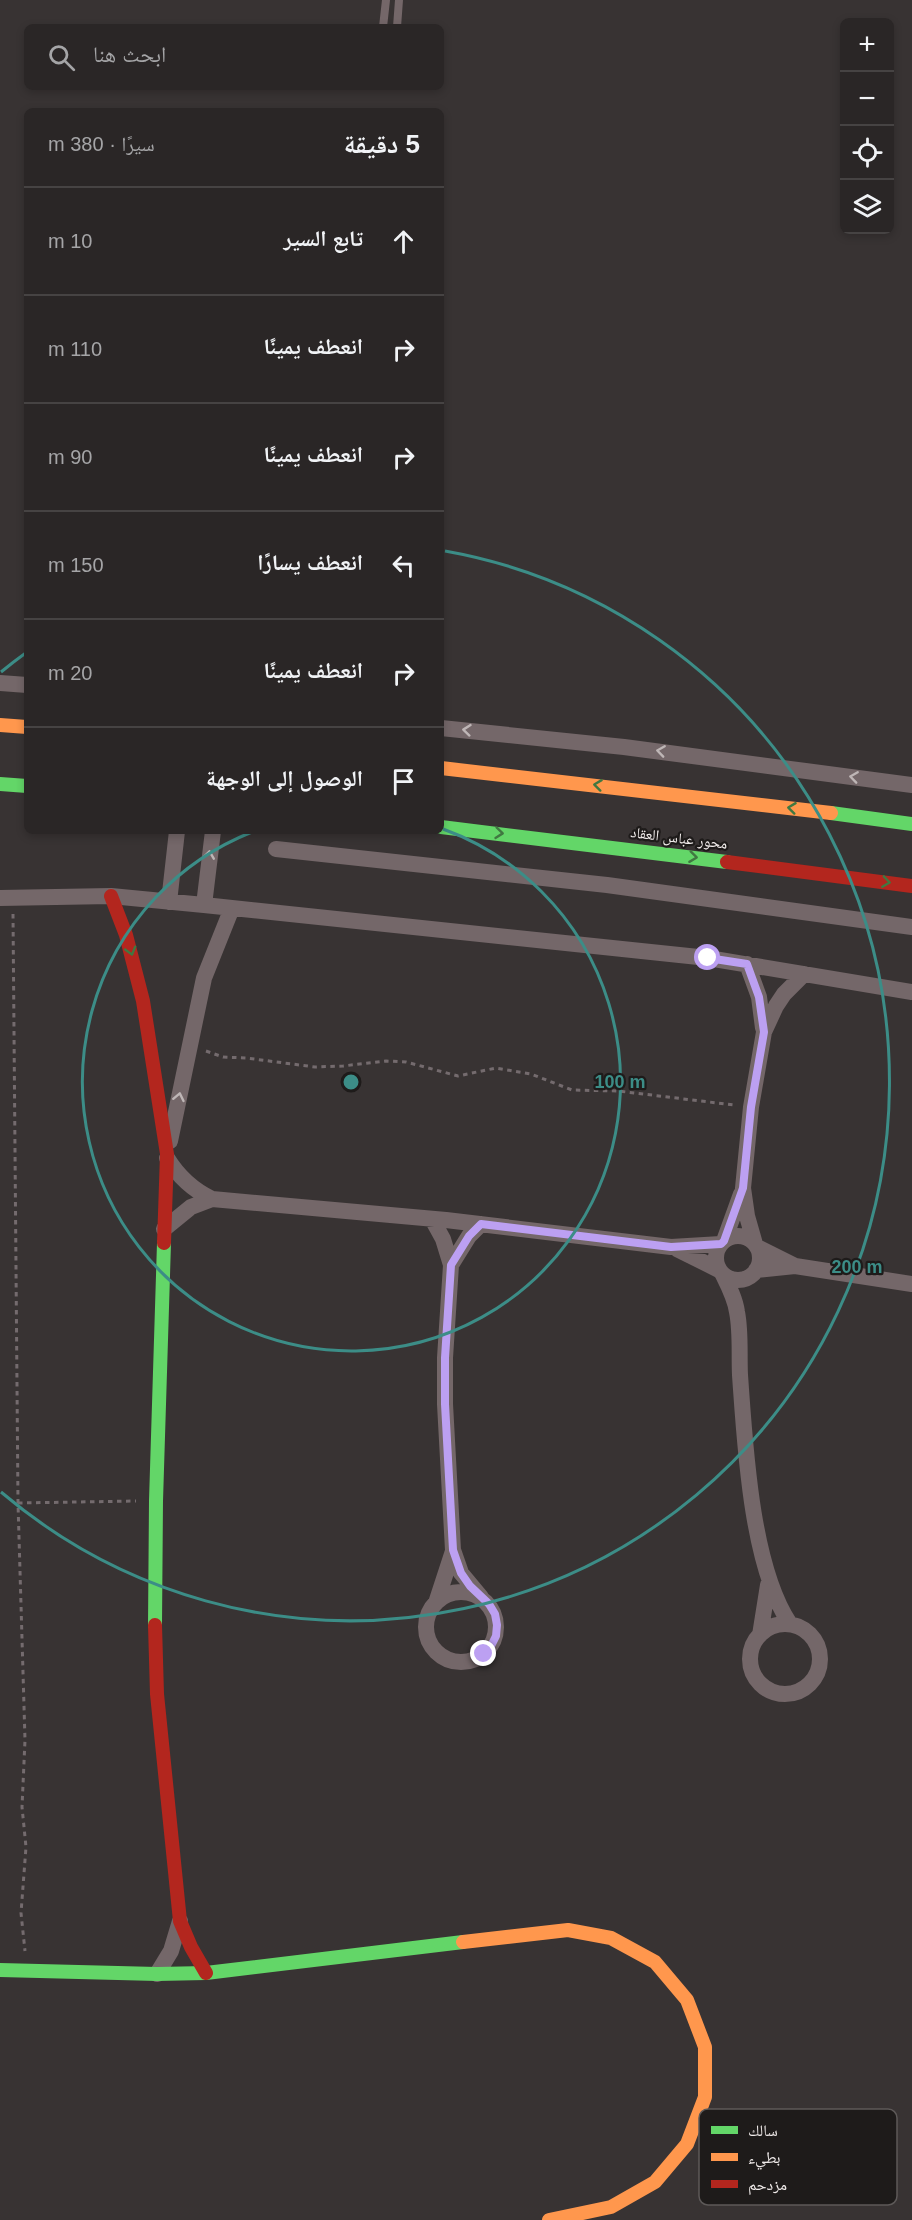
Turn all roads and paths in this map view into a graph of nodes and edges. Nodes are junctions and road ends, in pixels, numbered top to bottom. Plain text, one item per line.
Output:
1 (386, 0) edge
2 (399, 0) edge
3 (383, 24) edge
4 (397, 24) edge
5 (0, 683) edge
6 (24, 685) edge
7 (0, 724) edge
8 (24, 727) edge
9 (444, 728) edge
10 (444, 768) edge
11 (0, 784) edge
12 (912, 785) edge
13 (24, 786) edge
14 (912, 824) edge
15 (444, 827) edge
16 (177, 834) edge
17 (213, 834) edge
18 (276, 849) dead end
19 (912, 886) edge
20 (111, 896) junction
21 (6, 898) edge
22 (169, 902) junction
23 (204, 905) junction
24 (232, 908) junction
25 (912, 927) edge
26 (747, 964) junction
27 (804, 974) junction
28 (912, 992) edge
29 (764, 1032) junction
30 (191, 1045) junction
31 (751, 1107) junction
32 (167, 1156) junction
33 (743, 1188) junction
34 (212, 1199) junction
35 (432, 1219) junction
36 (481, 1224) junction
37 (164, 1229) junction
38 (722, 1242) junction
39 (756, 1245) junction
40 (671, 1247) junction
41 (451, 1265) junction
42 (795, 1266) junction
43 (755, 1271) junction
44 (721, 1272) junction
45 (912, 1284) edge
46 (737, 1312) junction
47 (156, 1501) junction
48 (18, 1503) junction
49 (453, 1550) junction
50 (769, 1582) junction
51 (481, 1597) junction
52 (436, 1603) junction
53 (790, 1624) junction
54 (760, 1635) junction
55 (180, 1921) junction
56 (0, 1970) edge
57 (26, 1972) junction
58 (206, 1973) junction
59 (157, 1974) junction
60 (700, 2109) edge
61 (699, 2113) edge
62 (549, 2220) edge

1 - 3 lane
2 - 4 lane
5 - 6 street
7 - 8 street
12 -> 9 street
14 -> 10 street
11 - 13 street
15 -> 19 street, محور عباس العقاد
16 - 22 street
23 -> 17 street
18 - 25 street
20 - 21 street
20 - 22 street
20 -> 32 street
21 - 48 path
22 - 23 street
23 - 24 street
24 - 26 street
24 - 30 street
26 - 27 street
26 - 29 street
27 - 28 street
27 - 29 street
29 - 31 street
30 - 31 path
32 -> 30 street
31 - 33 street
32 - 34 street
32 - 37 street
33 - 38 street
33 - 39 street
34 - 35 street
34 - 37 street
35 - 36 street
35 - 41 street
36 - 40 street
36 - 41 street
37 - 47 street
38 - 39 street
38 - 40 street
38 - 44 street
39 - 42 street
39 - 43 street
40 - 44 street
41 - 49 street
42 - 43 street
42 - 45 street
43 - 44 street
43 - 46 street
44 - 46 street
46 - 50 street
47 - 48 path
47 - 55 street
48 - 57 path
49 - 51 street
49 - 52 street
50 - 53 street
50 - 54 street
51 - 52 street
51 - 52 street
53 - 54 street
53 - 54 street
55 - 58 street
55 - 59 street
56 - 57 street
57 - 59 street
58 - 59 street
58 - 60 street
61 - 62 street

